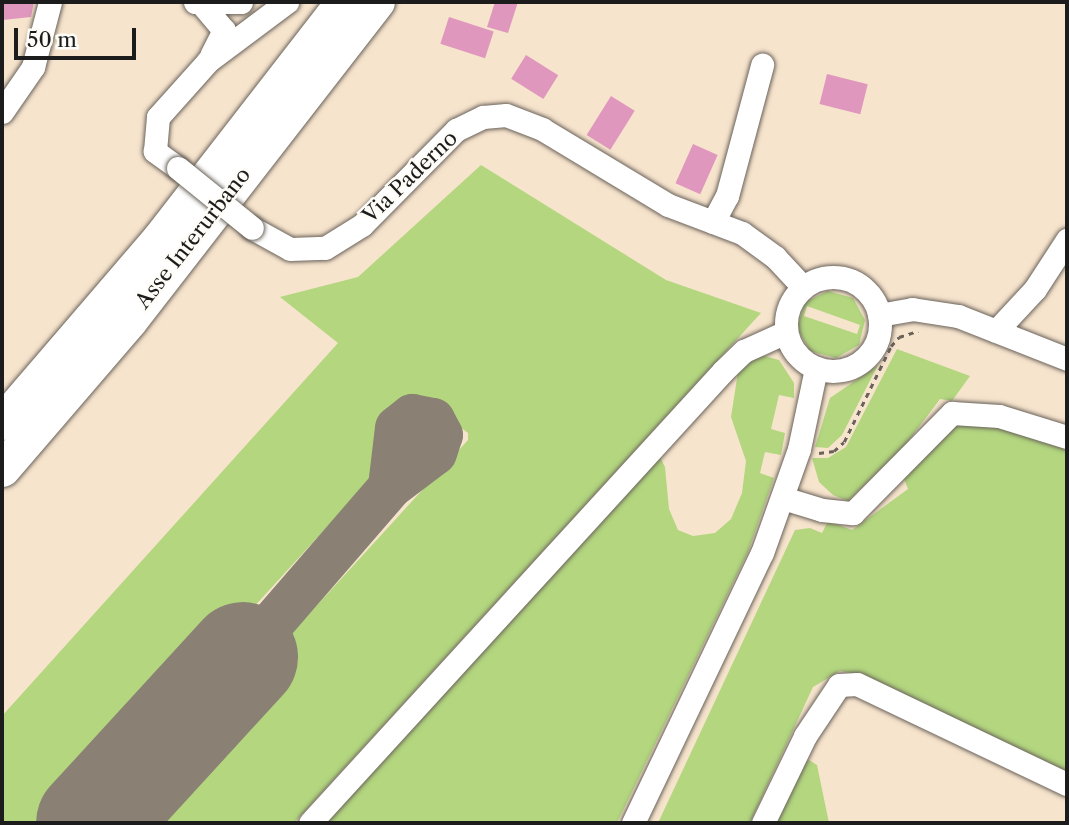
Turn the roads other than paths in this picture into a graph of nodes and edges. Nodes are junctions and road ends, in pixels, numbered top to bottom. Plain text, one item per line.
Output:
1 (50, 2) edge
2 (195, 2) edge
3 (240, 2) edge
4 (288, 2) edge
5 (343, 2) edge
6 (377, 2) edge
7 (201, 3) edge
8 (263, 9) edge
9 (223, 30) junction
10 (208, 61) junction
11 (762, 65) dead end
12 (2, 112) edge
13 (713, 222) junction
14 (1067, 240) edge
15 (803, 287) junction
16 (879, 315) junction
17 (786, 331) junction
18 (996, 331) junction
19 (1067, 359) edge
20 (816, 368) junction
21 (2, 422) edge
22 (1067, 437) edge
23 (2, 469) edge
24 (783, 498) junction
25 (1067, 784) edge
26 (310, 823) edge
27 (634, 823) edge
28 (763, 823) edge

1 - 12 street
2 - 7 street, Via Paderno
3 - 7 street, Via Paderno
3 - 9 street, Via Paderno
4 - 8 street, Via Paderno
5 - 21 highway, Asse Interurbano
6 - 23 highway, Asse Interurbano
7 - 9 street
8 - 10 street, Via Paderno
9 - 10 street, Via Paderno
10 - 13 street, Via Paderno, bridge
11 - 13 street
13 - 15 street, Via Paderno
14 - 18 street
15 - 16 street
15 - 17 street
16 - 18 street
16 - 20 street
17 - 20 street
17 - 26 street
18 - 19 street
20 - 24 street
22 - 24 street
24 - 27 street
25 - 28 street

